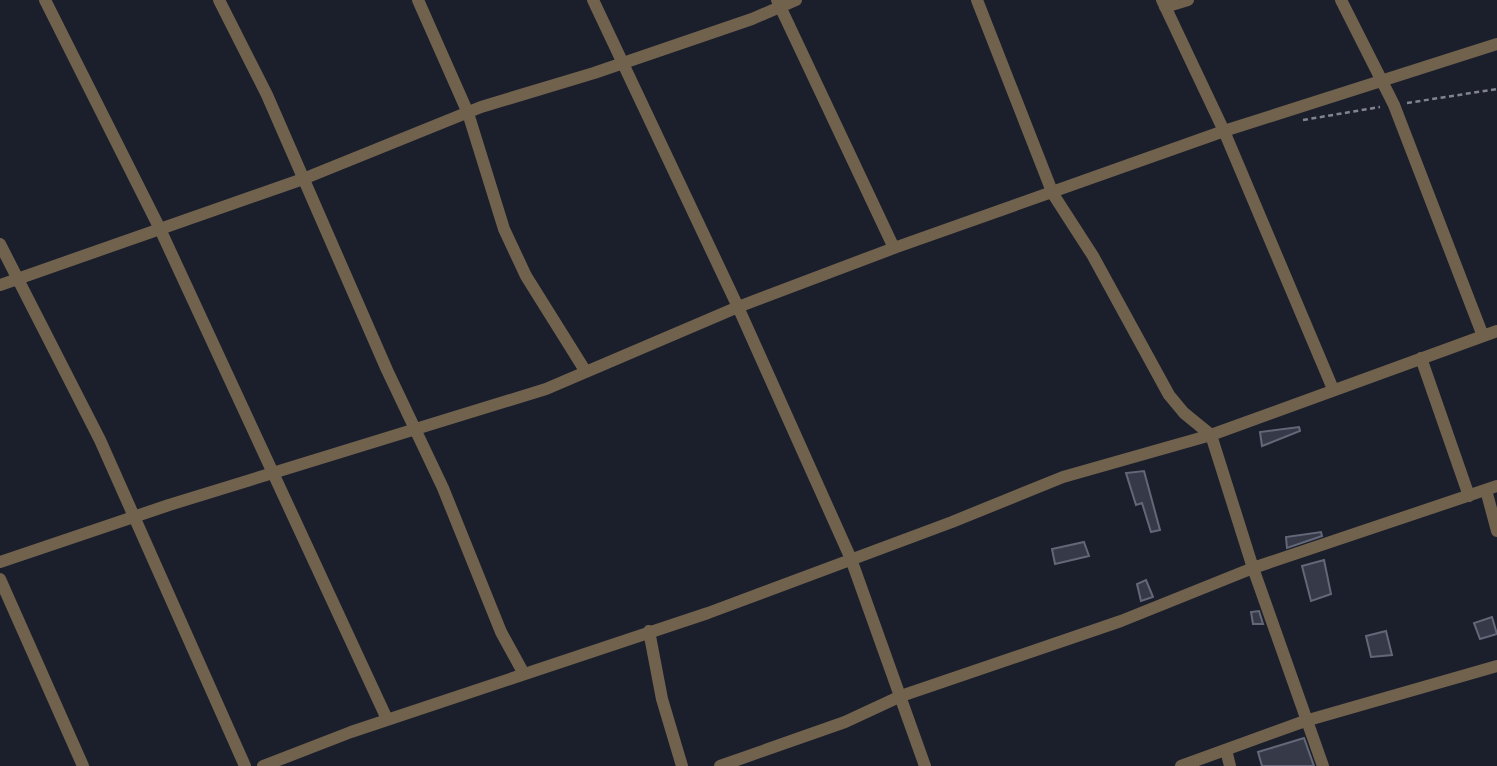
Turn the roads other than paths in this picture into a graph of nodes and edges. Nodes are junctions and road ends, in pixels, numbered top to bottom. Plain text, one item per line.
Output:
1 (45, 0) edge
2 (219, 0) edge
3 (418, 0) edge
4 (593, 0) edge
5 (796, 0) edge
6 (977, 0) edge
7 (1188, 0) edge
8 (1341, 0) edge
9 (778, 3) edge
10 (1163, 4) edge
11 (1497, 44) edge
12 (622, 63) junction
13 (1381, 79) junction
14 (468, 113) junction
15 (1224, 131) junction
16 (303, 179) junction
17 (1053, 194) junction
18 (160, 229) junction
19 (0, 244) edge
20 (894, 248) junction
21 (18, 279) junction
22 (0, 285) edge
23 (738, 307) junction
24 (1497, 331) edge
25 (1483, 336) junction
26 (1421, 358) junction
27 (586, 372) junction
28 (1333, 389) junction
29 (416, 427) junction
30 (1211, 435) junction
31 (274, 474) junction
32 (1491, 488) edge
33 (1469, 496) junction
34 (135, 518) junction
35 (1497, 531) edge
36 (851, 559) junction
37 (0, 562) edge
38 (1253, 568) junction
39 (0, 579) edge
40 (649, 631) junction
41 (1497, 666) edge
42 (524, 674) junction
43 (901, 696) junction
44 (387, 719) junction
45 (1305, 721) junction
46 (1226, 750) junction
47 (83, 766) edge
48 (245, 766) edge
49 (263, 766) edge
50 (682, 766) edge
51 (720, 766) edge
52 (925, 766) edge
53 (1181, 766) edge
54 (1230, 766) edge
55 (1323, 766) edge

1 - 18 street
2 - 16 street
3 - 14 street
4 - 12 street
5 - 9 street
6 - 17 street
7 - 10 street
8 - 13 street
9 - 12 street
9 - 20 street
10 - 15 street
11 - 13 street
12 - 14 street
12 - 23 street
13 - 15 street
13 - 25 street
14 - 16 street
14 - 27 street
15 - 17 street
15 - 28 street
16 - 18 street
16 - 29 street
17 - 20 street
17 - 30 street
18 - 21 street
18 - 31 street
19 - 21 street
20 - 23 street
21 - 22 street
21 - 34 street
23 - 27 street
23 - 36 street
24 - 25 street
25 - 26 street
26 - 28 street
26 - 33 street
27 - 29 street
28 - 30 street
29 - 31 street
29 - 42 street
30 - 36 street
30 - 38 street
31 - 34 street
31 - 44 street
32 - 33 street
32 - 35 street
33 - 38 street
34 - 37 street
34 - 48 street
36 - 40 street
36 - 43 street
38 - 43 street
38 - 45 street
39 - 47 street
40 - 42 street
40 - 50 street
41 - 45 street
42 - 44 street
43 - 51 street
43 - 52 street
44 - 49 street
45 - 46 street
45 - 55 street
46 - 53 street
46 - 54 street

